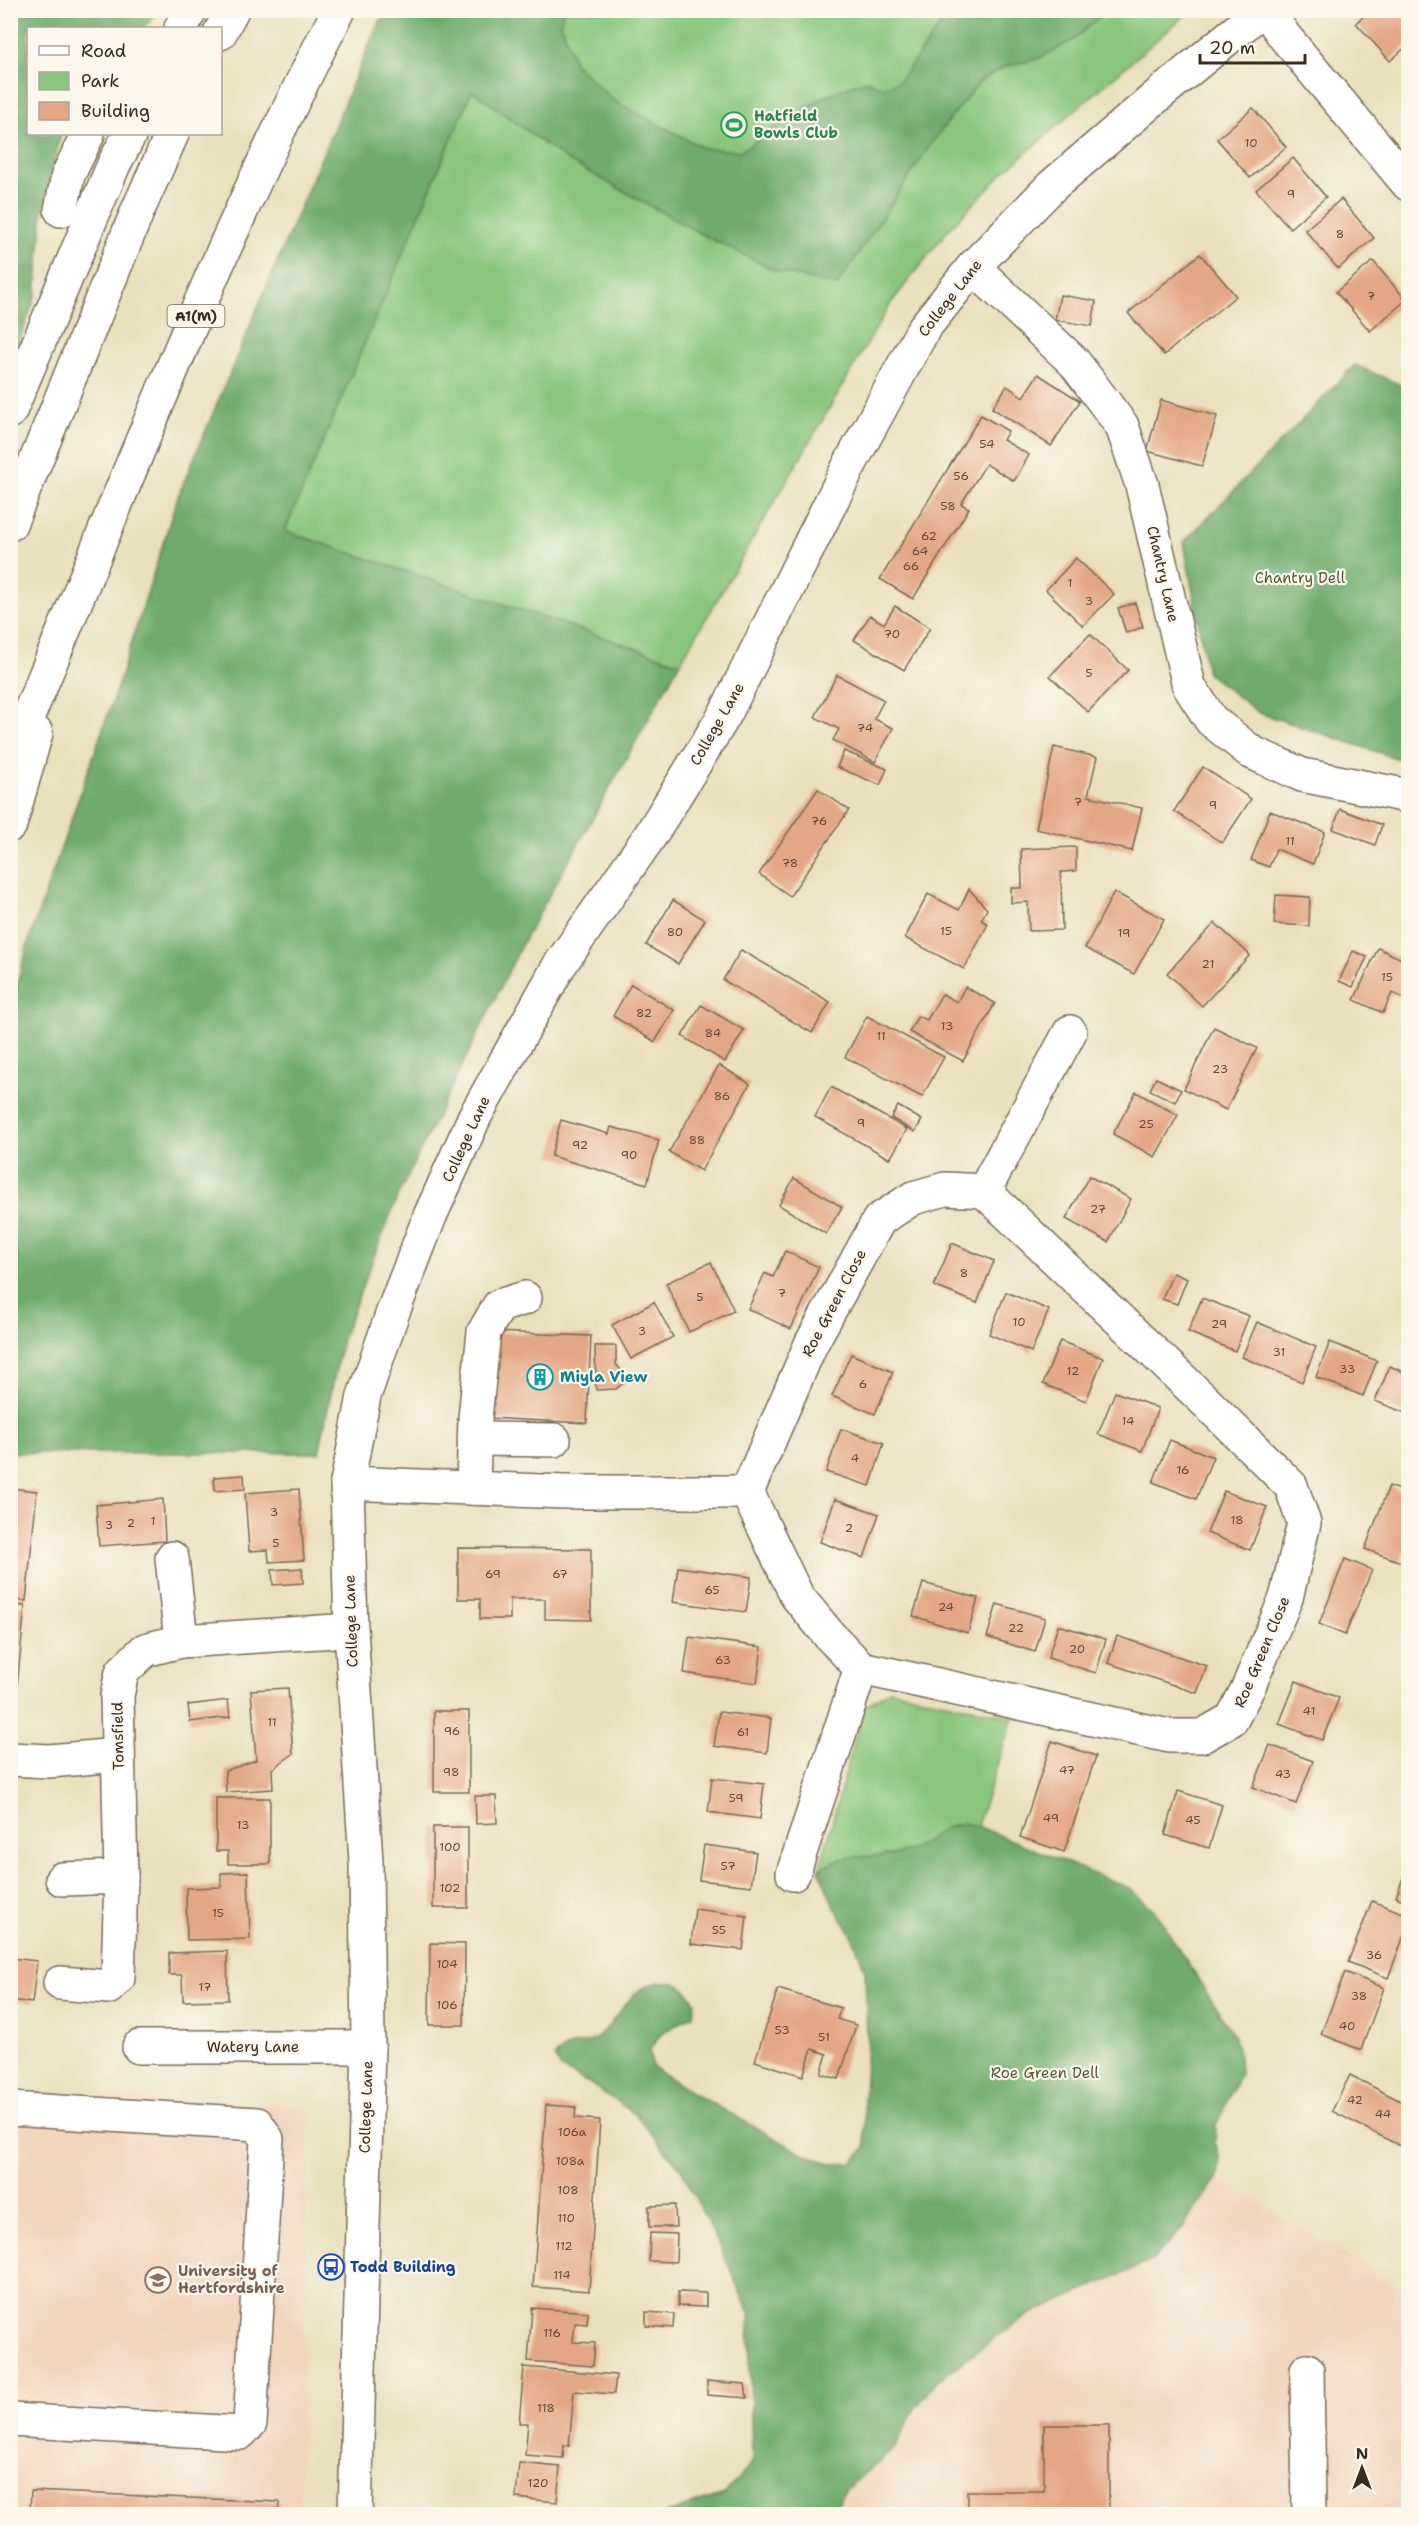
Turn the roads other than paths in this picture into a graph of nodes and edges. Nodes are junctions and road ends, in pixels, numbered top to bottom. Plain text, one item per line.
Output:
1 (190, 10) edge
2 (232, 10) edge
3 (339, 10) edge
4 (1264, 10) edge
5 (182, 27) edge
6 (222, 29) edge
7 (88, 135) edge
8 (129, 135) edge
9 (172, 135) edge
10 (1408, 184) edge
11 (61, 210) dead end
12 (973, 267) junction
13 (10, 411) edge
14 (10, 524) edge
15 (66, 628) junction
16 (10, 759) edge
17 (1408, 796) edge
18 (10, 825) edge
19 (1070, 1032) dead end
20 (984, 1191) junction
21 (525, 1298) dead end
22 (474, 1439) junction
23 (554, 1440) dead end
24 (347, 1483) junction
25 (473, 1488) junction
26 (747, 1492) junction
27 (172, 1558) dead end
28 (351, 1630) junction
29 (181, 1641) junction
30 (861, 1668) junction
31 (118, 1755) junction
32 (10, 1759) edge
33 (793, 1874) dead end
34 (121, 1877) junction
35 (62, 1879) dead end
36 (60, 1983) dead end
37 (139, 2048) dead end
38 (368, 2048) junction
39 (10, 2109) edge
40 (1307, 2370) dead end
41 (10, 2420) edge
42 (355, 2514) edge
43 (1309, 2514) edge

1 - 5 main road
2 - 6 main road
3 - 15 main road, A1(M)
4 - 10 main road
4 - 12 main road, College Lane
7 - 11 main road
8 - 13 main road
9 - 14 main road
12 - 17 main road, Chantry Lane
12 - 24 main road, College Lane
15 - 16 main road, A1(M)
15 - 18 main road
19 - 20 main road
20 - 26 main road, Roe Green Close
20 - 30 main road, Roe Green Close
21 - 22 main road
22 - 23 main road
22 - 25 main road
24 - 25 main road
24 - 28 main road, College Lane
25 - 26 main road
26 - 30 main road
27 - 29 main road
28 - 29 main road, Tomsfield
28 - 38 main road, College Lane
29 - 31 main road, Tomsfield
30 - 33 main road
31 - 32 main road
31 - 34 main road, Tomsfield
34 - 35 main road
34 - 36 main road, Tomsfield
37 - 38 main road, Watery Lane
38 - 42 main road, College Lane
39 - 41 main road
40 - 43 main road

